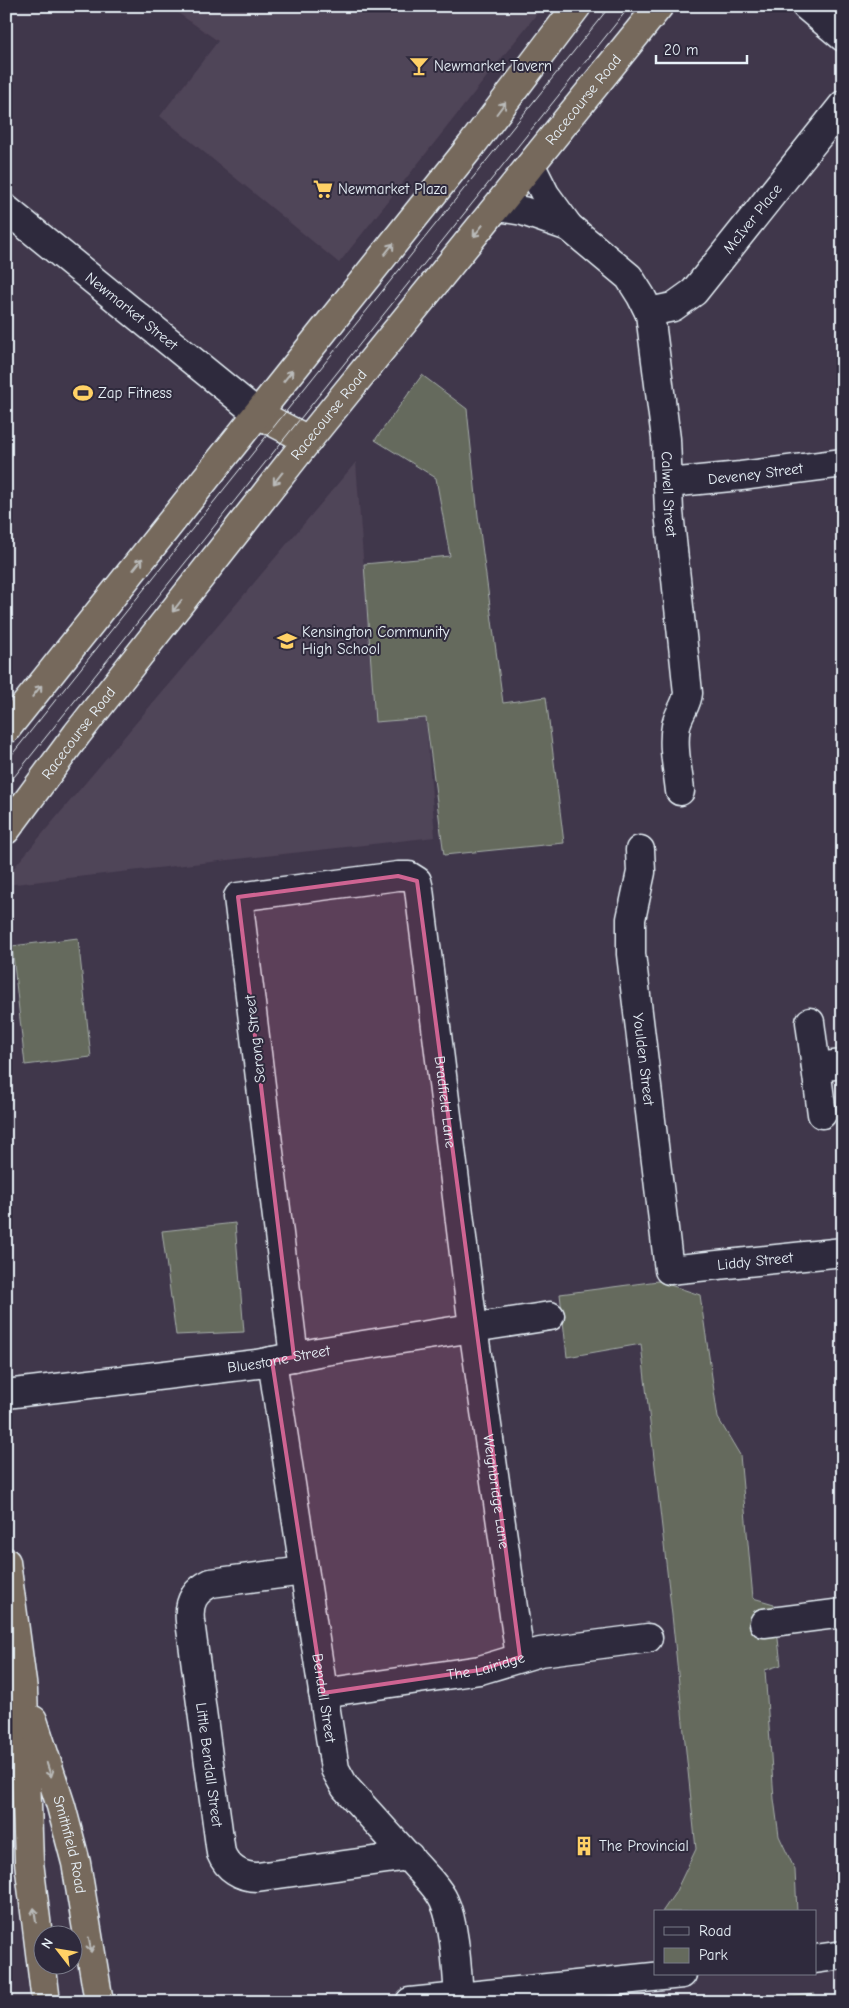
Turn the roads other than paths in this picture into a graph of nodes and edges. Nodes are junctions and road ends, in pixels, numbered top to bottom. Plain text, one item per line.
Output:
1 (577, 6) edge
2 (659, 6) edge
3 (806, 6) edge
4 (843, 36) edge
5 (843, 105) edge
6 (531, 166) junction
7 (498, 207) junction
8 (6, 209) edge
9 (569, 227) junction
10 (649, 312) junction
11 (258, 414) junction
12 (308, 440) junction
13 (843, 462) edge
14 (668, 483) junction
15 (6, 729) edge
16 (680, 791) dead end
17 (6, 830) edge
18 (640, 850) dead end
19 (413, 878) joint
20 (810, 1022) dead end
21 (843, 1064) edge
22 (816, 1067) junction
23 (822, 1114) dead end
24 (843, 1252) edge
25 (669, 1270) joint
26 (550, 1316) dead end
27 (473, 1328) junction
28 (283, 1359) junction
29 (6, 1394) edge
30 (6, 1562) edge
31 (304, 1571) junction
32 (843, 1613) edge
33 (764, 1623) dead end
34 (648, 1638) dead end
35 (520, 1657) junction
36 (23, 1690) junction
37 (323, 1693) junction
38 (409, 1856) junction
39 (843, 1955) edge
40 (816, 1960) edge
41 (816, 1960) edge
42 (843, 1960) edge
43 (662, 1976) edge
44 (459, 1997) junction
45 (46, 2002) edge
46 (99, 2002) edge
47 (410, 2002) edge

11 -> 1 highway
2 - 6 highway, Racecourse Road
3 - 4 street
5 - 10 street, McIver Place
6 - 7 highway, Racecourse Road
6 - 9 street, Calwell Street
7 - 9 street, Calwell Street
7 -> 12 highway, Racecourse Road
8 - 11 street, Newmarket Street
9 - 10 street, Calwell Street
10 - 14 street, Calwell Street
11 - 12 highway
15 -> 11 highway
12 -> 17 highway, Racecourse Road
13 - 14 street, Deveney Street
14 - 16 street, Calwell Street
18 - 25 street, Youlden Street
19 - 27 street, Bradfield Lane
19 - 28 street, Serong Street
20 - 22 street
21 - 22 street
22 - 23 street
24 - 25 street, Liddy Street
26 - 27 street, Bluestone Street
27 - 28 street, Bluestone Street
27 - 35 street, Weighbridge Lane
28 - 29 street, Bluestone Street
28 - 31 street, Bendall Street
30 - 36 highway, Smithfield Road
31 - 37 street, Bendall Street
31 - 38 street, Little Bendall Street
32 - 33 street
34 - 35 street, The Lairidge
35 - 37 street, The Lairidge
45 -> 36 highway, Smithfield Road
36 -> 46 highway, Smithfield Road
37 - 38 street, Bendall Street
38 - 44 street, Bendall Street
39 - 40 street
41 - 42 street
43 - 44 street
44 - 47 street

